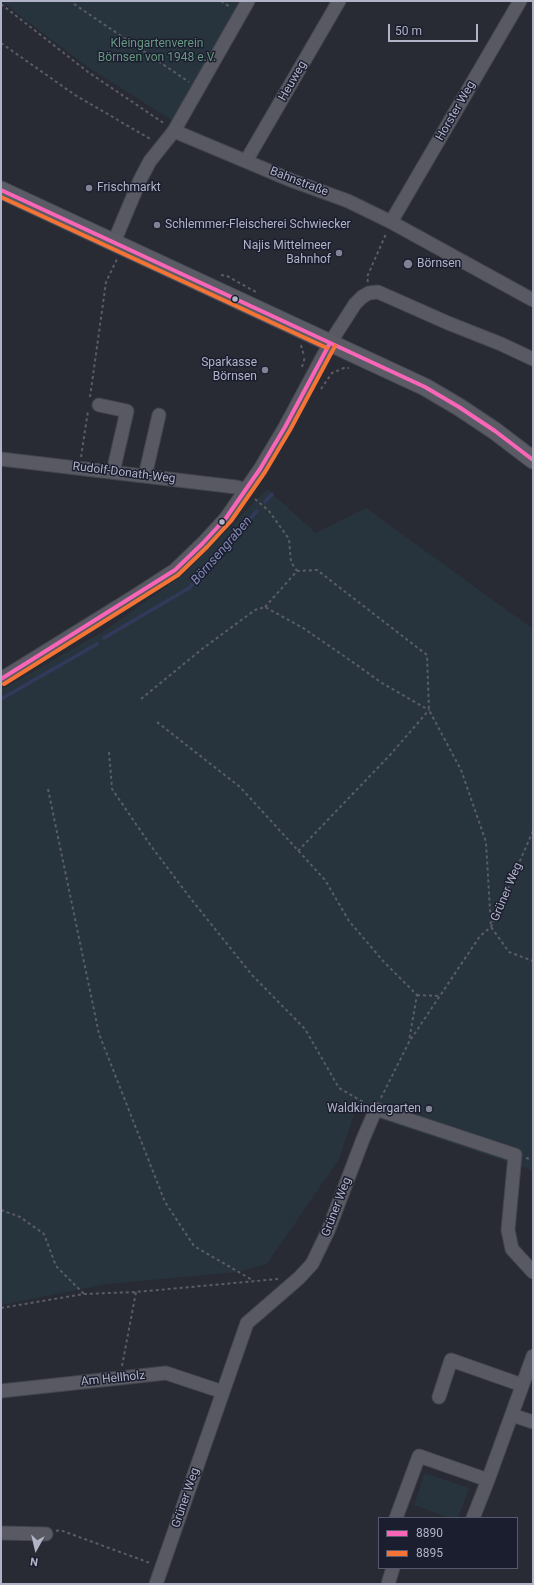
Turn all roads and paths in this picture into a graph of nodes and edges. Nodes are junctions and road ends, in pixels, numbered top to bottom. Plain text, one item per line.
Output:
1 (248, 1) edge
2 (339, 1) edge
3 (520, 1) edge
4 (1, 4) edge
5 (74, 4) dead end
6 (1, 43) edge
7 (199, 88) junction
8 (174, 131) junction
9 (161, 145) junction
10 (246, 161) junction
11 (1, 190) edge
12 (391, 222) junction
13 (119, 244) junction
14 (369, 293) junction
15 (533, 300) edge
16 (330, 343) junction
17 (305, 356) dead end
18 (533, 359) edge
19 (301, 370) dead end
20 (92, 403) junction
21 (158, 415) dead end
22 (1, 459) edge
23 (533, 460) edge
24 (80, 468) junction
25 (113, 472) junction
26 (145, 476) junction
27 (246, 490) junction
28 (256, 500) dead end
29 (297, 571) junction
30 (265, 608) junction
31 (1, 679) edge
32 (141, 699) dead end
33 (428, 710) junction
34 (157, 722) dead end
35 (109, 752) dead end
36 (48, 789) dead end
37 (533, 831) edge
38 (298, 851) junction
39 (492, 927) junction
40 (533, 961) edge
41 (417, 995) junction
42 (439, 996) junction
43 (409, 1042) junction
44 (376, 1109) junction
45 (1, 1210) edge
46 (533, 1272) edge
47 (300, 1278) junction
48 (254, 1281) junction
49 (136, 1292) junction
50 (84, 1294) junction
51 (1, 1308) edge
52 (533, 1356) edge
53 (120, 1379) junction
54 (522, 1385) junction
55 (1, 1391) edge
56 (223, 1392) junction
57 (439, 1397) dead end
58 (512, 1415) junction
59 (533, 1422) edge
60 (488, 1480) junction
61 (396, 1517) edge
62 (473, 1517) edge
63 (1, 1532) edge
64 (46, 1534) joint
65 (162, 1568) junction
66 (393, 1569) edge
67 (156, 1584) edge
68 (388, 1584) edge

1 - 7 street
2 - 10 street, Heuweg
3 - 12 street, Horster Weg
4 - 8 path
5 - 7 path
6 - 9 path
7 - 8 street
8 - 9 street
8 - 10 street, Bahnstraße
9 - 13 street
10 - 12 street, Bahnstraße
11 - 13 main road
12 - 14 path
12 - 15 street, Bahnstraße
13 - 16 main road
13 - 20 path
14 - 16 street
14 - 18 street
16 - 23 main road
16 - 27 street
17 - 19 path
20 - 24 path
20 - 25 street
21 - 26 street
22 - 24 street, Rudolf-Donath-Weg
24 - 25 street, Rudolf-Donath-Weg
25 - 26 street, Rudolf-Donath-Weg
26 - 27 street, Rudolf-Donath-Weg
27 - 31 street
28 - 29 path
29 - 30 path
29 - 33 path
30 - 32 path
30 - 33 path
33 - 38 path
33 - 39 path
34 - 38 path
35 - 44 path
36 - 48 path
37 - 39 path, Grüner Weg
38 - 41 path
39 - 40 path
39 - 42 path, Grüner Weg
41 - 42 path
41 - 43 path
42 - 43 path, Grüner Weg
43 - 44 path, Grüner Weg
44 - 46 street
44 - 47 street, Grüner Weg
45 - 50 path
47 - 48 path
47 - 56 street, Grüner Weg
48 - 49 path
49 - 50 path
49 - 53 path
50 - 51 path
52 - 54 street
53 - 55 street, Am Hellholz
53 - 56 street, Am Hellholz
54 - 57 street
54 - 58 street
56 - 65 street, Grüner Weg
58 - 59 street
58 - 60 street
60 - 61 street
60 - 62 street
63 - 64 street
64 - 65 path
65 - 67 street, Grüner Weg
66 - 68 street

